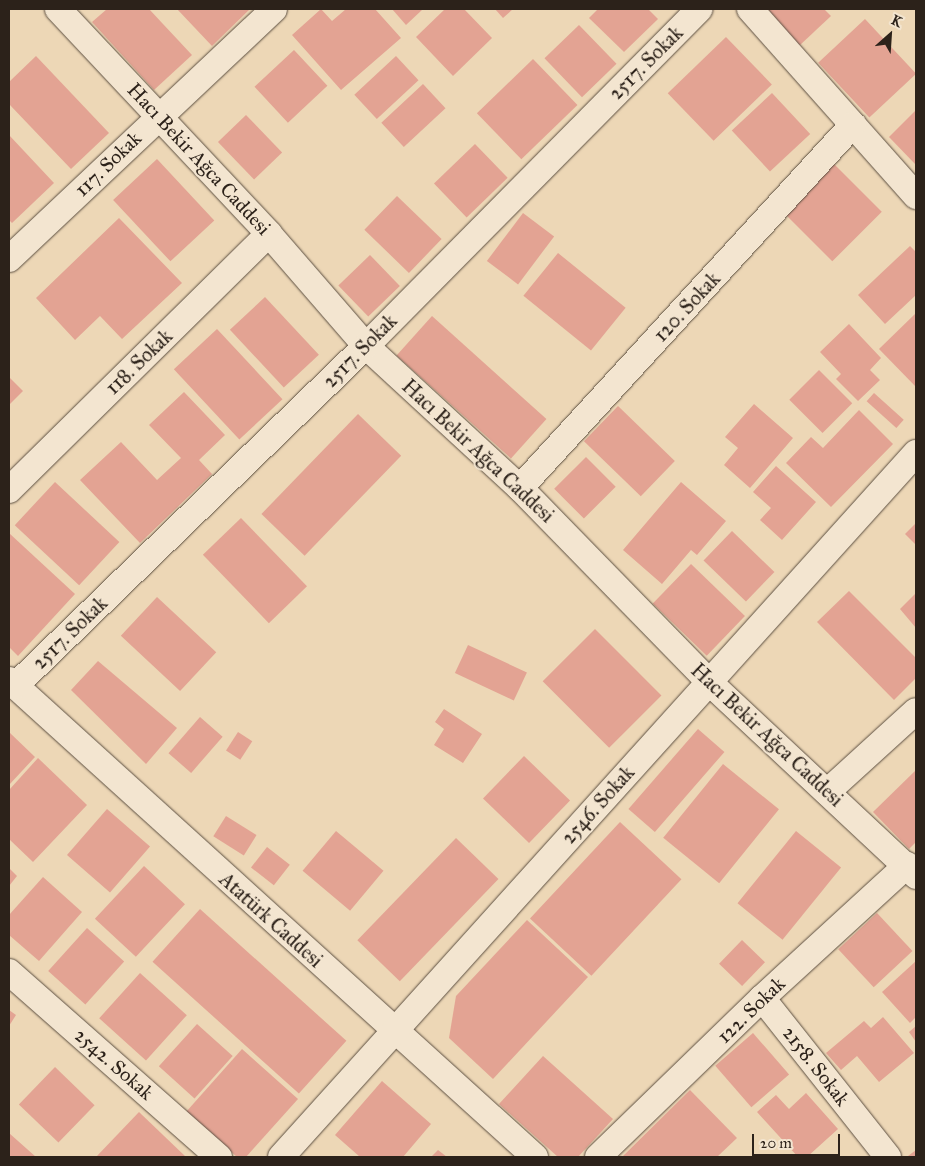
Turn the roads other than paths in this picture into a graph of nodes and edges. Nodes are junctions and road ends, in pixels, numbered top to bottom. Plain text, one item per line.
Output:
1 (58, 9) edge
2 (274, 9) edge
3 (699, 9) edge
4 (750, 9) edge
5 (158, 115) junction
6 (853, 126) junction
7 (916, 196) edge
8 (269, 234) junction
9 (9, 259) edge
10 (366, 346) junction
11 (916, 453) edge
12 (520, 488) junction
13 (9, 490) edge
14 (709, 682) junction
15 (12, 683) edge
16 (916, 711) edge
17 (827, 792) junction
18 (912, 871) edge
19 (9, 972) edge
20 (762, 998) junction
21 (394, 1032) junction
22 (219, 1157) edge
23 (281, 1157) edge
24 (535, 1157) edge
25 (598, 1157) edge
26 (888, 1157) edge

1 - 5 street, Hacı Bekir Ağca Caddesi
2 - 5 street, 117. Sokak
3 - 10 street, 2517. Sokak
4 - 6 street
5 - 8 street, Hacı Bekir Ağca Caddesi
5 - 9 street, 117. Sokak
6 - 7 street
6 - 12 street, 120. Sokak
8 - 10 street, Hacı Bekir Ağca Caddesi
8 - 13 street, 118. Sokak
10 - 12 street, Hacı Bekir Ağca Caddesi
10 - 15 street, 2517. Sokak
11 - 14 street, 2546. Sokak
12 - 14 street, Hacı Bekir Ağca Caddesi
14 - 17 street, Hacı Bekir Ağca Caddesi
14 - 21 street, 2546. Sokak
15 - 21 street, Atatürk Caddesi
16 - 17 street
17 - 18 street, Hacı Bekir Ağca Caddesi
18 - 20 street, 122. Sokak
19 - 22 street, 2542. Sokak
20 - 25 street, 122. Sokak
20 - 26 street, 2158. Sokak
21 - 23 street, 2546. Sokak
21 - 24 street, Atatürk Caddesi

